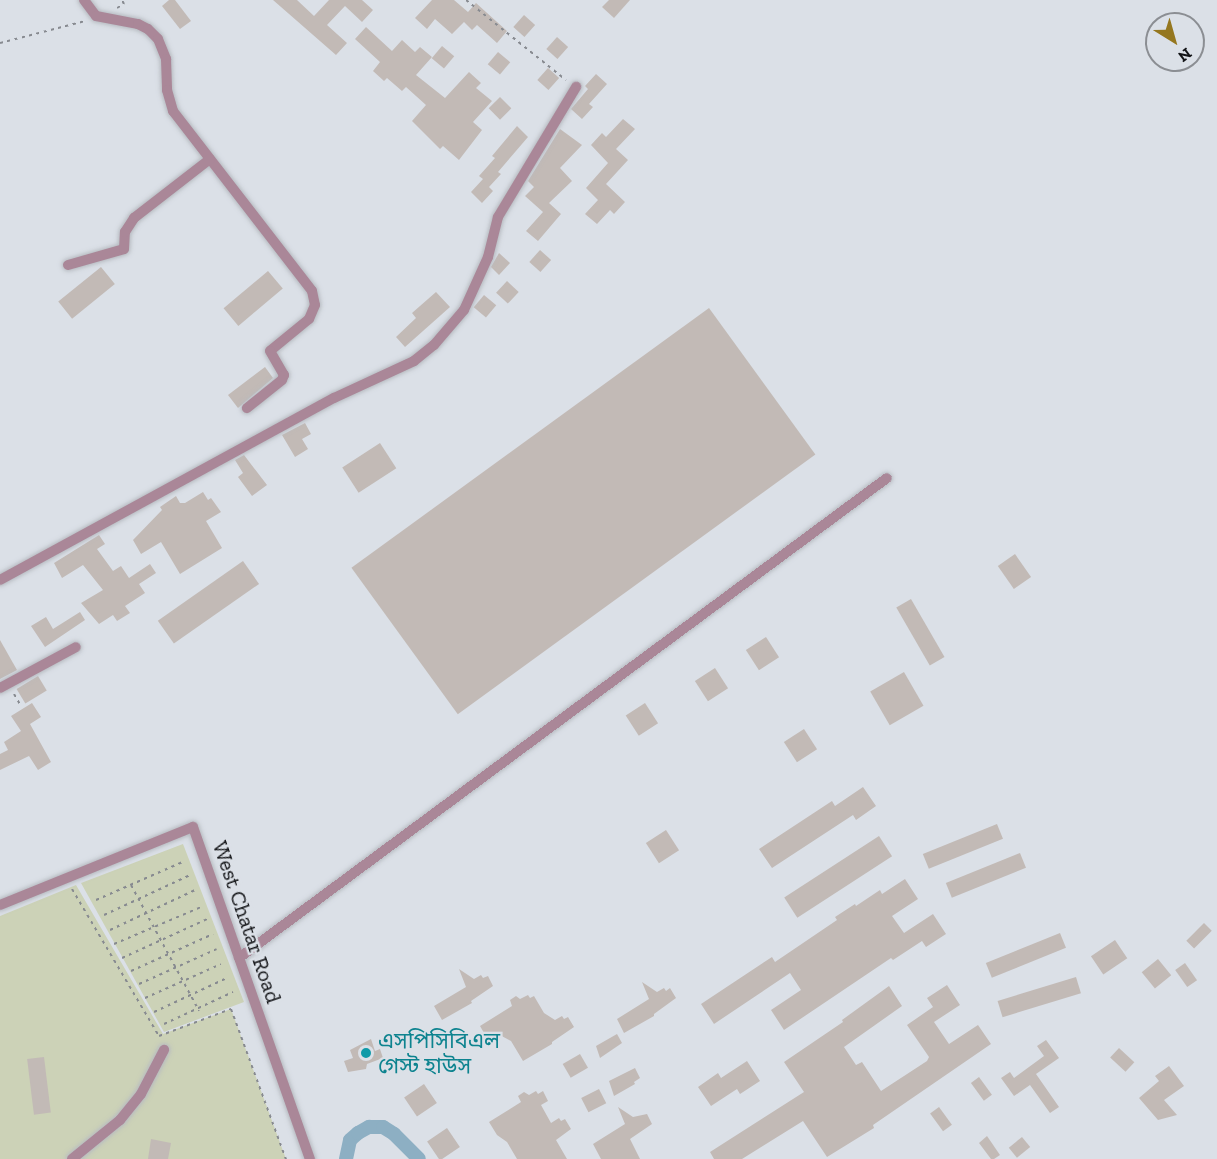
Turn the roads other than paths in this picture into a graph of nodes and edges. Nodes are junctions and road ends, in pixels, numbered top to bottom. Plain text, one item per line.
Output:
1 (84, 0) edge
2 (576, 87) road end
3 (210, 159) junction
4 (68, 265) dead end
5 (247, 408) dead end
6 (886, 478) dead end
7 (0, 580) edge
8 (76, 647) dead end
9 (4, 686) edge
10 (0, 905) edge
11 (239, 958) junction
12 (164, 1050) dead end
13 (72, 1159) edge
14 (310, 1159) edge

1 - 3 street
2 - 7 street
3 - 4 street
3 - 5 street
6 - 11 street
8 - 9 street
10 - 11 street, West Chatar Road
11 - 14 street, West Chatar Road
12 - 13 street

